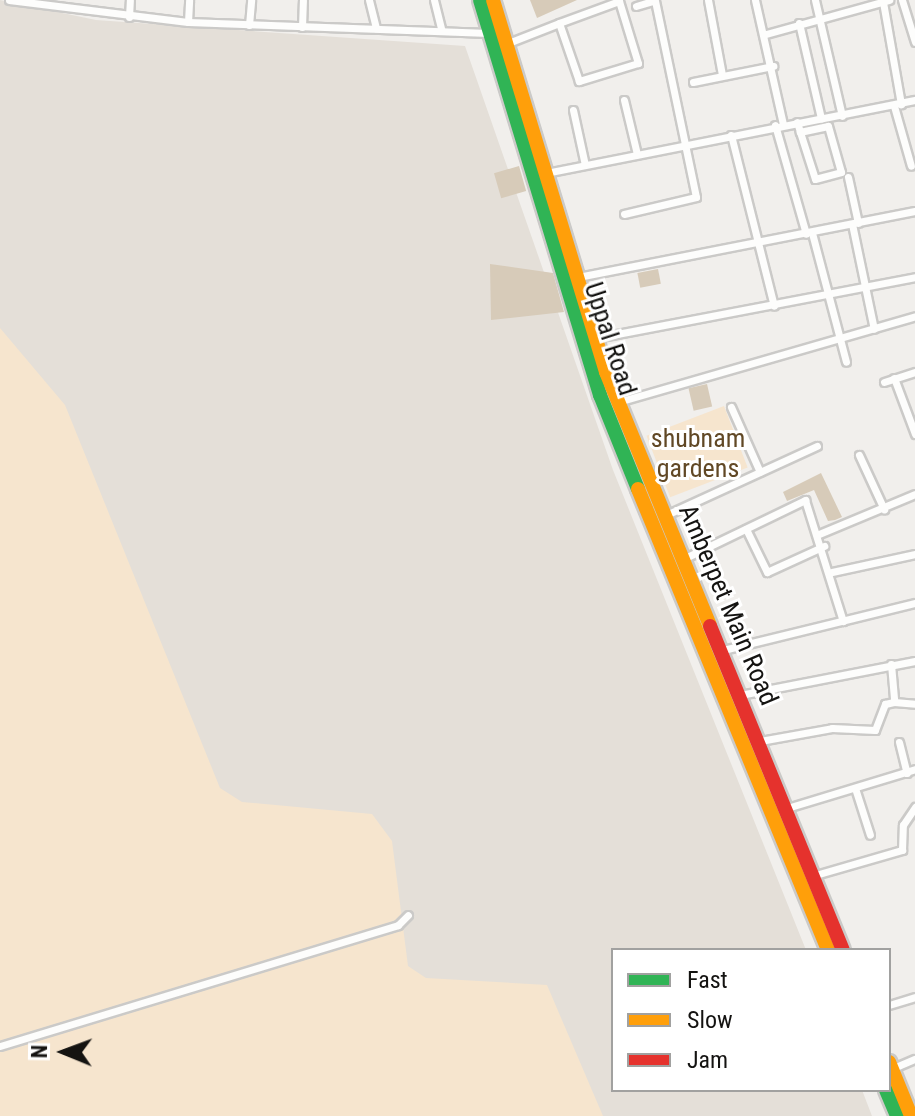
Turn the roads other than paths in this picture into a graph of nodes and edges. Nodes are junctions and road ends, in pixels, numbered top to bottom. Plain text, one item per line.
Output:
1 (9, 0) edge
2 (68, 0) edge
3 (130, 0) edge
4 (189, 0) edge
5 (251, 0) edge
6 (303, 0) edge
7 (369, 0) edge
8 (434, 0) edge
9 (480, 0) edge
10 (493, 0) edge
11 (654, 0) edge
12 (708, 0) edge
13 (755, 0) edge
14 (815, 0) edge
15 (902, 0) edge
16 (886, 1) edge
17 (871, 3) edge
18 (636, 6) dead end
19 (67, 10) junction
20 (129, 17) junction
21 (819, 17) junction
22 (188, 22) junction
23 (559, 23) junction
24 (799, 23) junction
25 (249, 25) junction
26 (302, 27) junction
27 (376, 28) junction
28 (442, 31) junction
29 (766, 34) junction
30 (500, 36) junction
31 (915, 40) edge
32 (773, 66) junction
33 (722, 75) junction
34 (693, 82) dead end
35 (624, 100) dead end
36 (915, 100) edge
37 (897, 105) junction
38 (573, 110) dead end
39 (842, 116) junction
40 (821, 118) junction
41 (797, 122) junction
42 (779, 125) junction
43 (800, 132) junction
44 (731, 135) junction
45 (915, 143) edge
46 (682, 145) junction
47 (905, 146) junction
48 (637, 154) junction
49 (585, 165) junction
50 (911, 166) dead end
51 (546, 173) junction
52 (848, 177) dead end
53 (915, 211) edge
54 (624, 214) dead end
55 (855, 224) junction
56 (809, 233) junction
57 (759, 244) junction
58 (578, 277) junction
59 (915, 277) edge
60 (862, 290) junction
61 (826, 296) junction
62 (774, 306) junction
63 (915, 316) edge
64 (874, 329) junction
65 (596, 338) junction
66 (840, 339) junction
67 (846, 362) dead end
68 (915, 372) edge
69 (894, 378) junction
70 (884, 382) dead end
71 (612, 405) junction
72 (731, 407) dead end
73 (915, 434) edge
74 (817, 446) dead end
75 (859, 455) dead end
76 (760, 472) junction
77 (915, 494) edge
78 (884, 509) junction
79 (664, 516) junction
80 (746, 529) junction
81 (819, 534) junction
82 (824, 546) junction
83 (915, 554) edge
84 (682, 559) junction
85 (832, 572) junction
86 (915, 603) edge
87 (843, 621) junction
88 (715, 653) junction
89 (915, 661) edge
90 (891, 664) junction
91 (740, 695) junction
92 (894, 702) junction
93 (915, 704) edge
94 (760, 741) junction
95 (899, 742) dead end
96 (911, 771) edge
97 (855, 788) junction
98 (915, 807) edge
99 (787, 808) junction
100 (870, 835) dead end
101 (812, 876) junction
102 (408, 915) dead end
103 (827, 948) edge
104 (842, 948) edge
105 (915, 997) edge
106 (891, 1004) edge
107 (0, 1046) edge
108 (915, 1059) edge
109 (891, 1067) edge
110 (891, 1069) edge
111 (887, 1092) edge
112 (897, 1116) edge
113 (911, 1116) edge

1 - 19 street
2 - 19 street
3 - 20 street
4 - 22 street
5 - 25 street
6 - 26 street
7 - 27 street
8 - 28 street
9 - 30 highway, Uppal Road
10 - 30 highway, Amberpet Main Road
11 - 18 street
11 - 46 street
12 - 33 street
13 - 29 street
14 - 21 street
15 - 31 street
16 - 17 street
16 - 37 street
17 - 21 street
19 - 20 street
20 - 22 street
21 - 24 street
21 - 39 street
22 - 25 street
23 - 23 street
23 - 30 street
24 - 29 street
24 - 40 street
25 - 26 street
26 - 27 street
27 - 28 street
28 - 30 street
29 - 32 street
30 - 51 highway, Amberpet Main Road
30 - 71 highway, Uppal Road
32 - 33 street
32 - 42 street
33 - 34 street
35 - 48 street
36 - 37 street
37 - 39 street
37 - 47 street
38 - 49 street
39 - 40 street
40 - 41 street
41 - 42 street
41 - 43 street
42 - 44 street
42 - 56 street
43 - 43 street
44 - 46 street
44 - 57 street
45 - 47 street
46 - 48 street
46 - 54 street
47 - 50 street
48 - 49 street
49 - 51 street
51 - 58 highway, Amberpet Main Road
52 - 55 street
53 - 55 street
55 - 56 street
55 - 60 street
56 - 57 street
56 - 61 street
57 - 58 street
57 - 62 street
58 - 65 highway, Amberpet Main Road
59 - 60 street
60 - 61 street
60 - 64 street
61 - 62 street
61 - 66 street
62 - 65 street
63 - 64 street
64 - 66 street
65 - 71 highway, Amberpet Main Road
66 - 67 street
66 - 71 street
68 - 69 street
69 - 70 street
69 - 73 street
71 - 79 highway, Amberpet Main Road
71 - 88 highway, Uppal Road
72 - 76 street
74 - 76 street
75 - 78 street
76 - 79 street
77 - 78 street
78 - 81 street
79 - 84 highway, Amberpet Main Road
80 - 81 street
80 - 82 street
80 - 84 street
81 - 82 street
82 - 85 street
83 - 85 street
84 - 88 highway, Amberpet Main Road
85 - 87 street
86 - 87 street
87 - 88 street
88 - 91 highway, Amberpet Main Road
88 - 103 highway, Uppal Road
89 - 90 street
90 - 91 street
90 - 92 street
91 - 94 highway, Amberpet Main Road
92 - 93 street
92 - 94 street
94 - 99 highway, Amberpet Main Road
95 - 96 street
96 - 97 street
97 - 99 street
97 - 100 street
98 - 101 street
99 - 101 highway, Amberpet Main Road
101 - 104 highway, Amberpet Main Road
102 - 107 street
105 - 106 street
108 - 109 street
110 - 113 highway
111 - 112 highway

